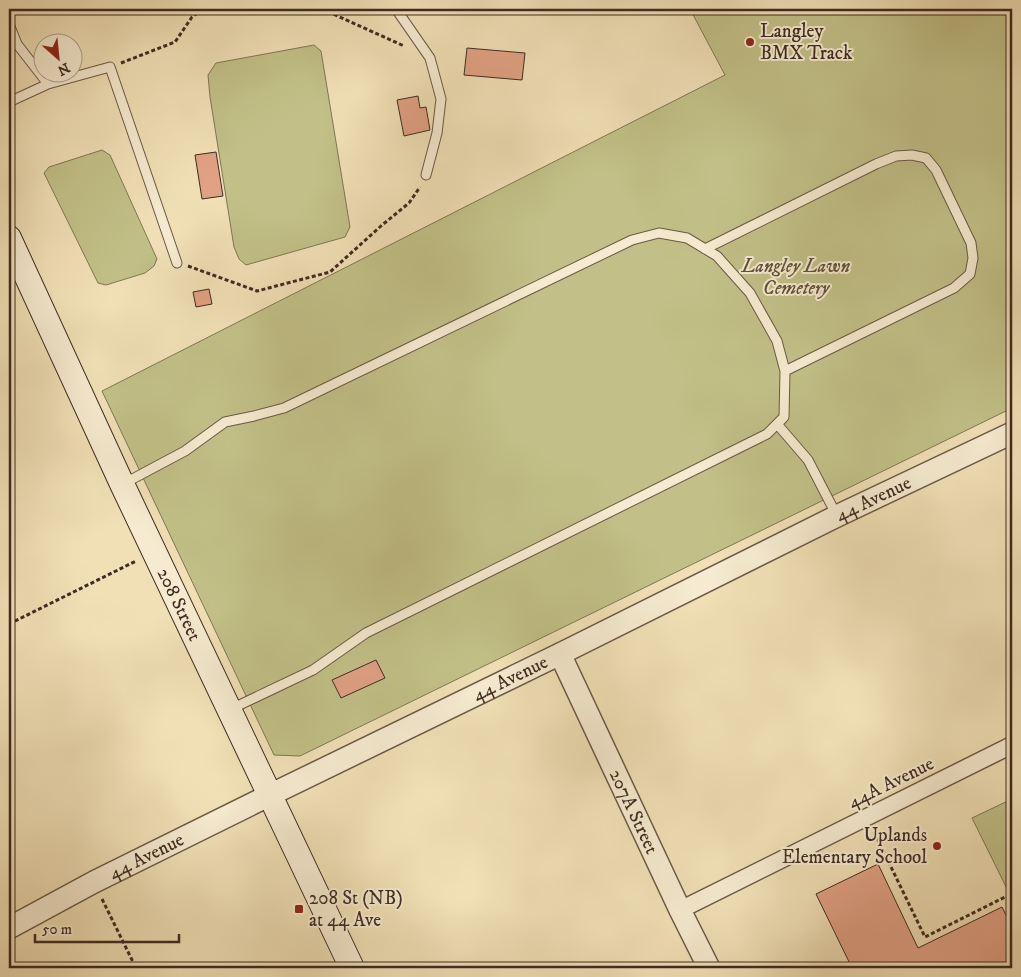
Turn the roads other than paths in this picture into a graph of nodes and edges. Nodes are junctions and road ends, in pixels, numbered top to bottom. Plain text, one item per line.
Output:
1 (396, 9) edge
2 (9, 24) edge
3 (48, 84) junction
4 (9, 102) edge
5 (426, 175) road end
6 (9, 238) edge
7 (705, 249) junction
8 (177, 263) road end
9 (785, 371) junction
10 (777, 424) junction
11 (1012, 432) edge
12 (122, 484) junction
13 (837, 516) junction
14 (560, 654) junction
15 (229, 710) junction
16 (1012, 745) edge
17 (270, 795) junction
18 (680, 910) junction
19 (9, 928) edge
20 (352, 968) edge
21 (709, 968) edge

1 - 5 lane
2 - 3 lane
3 - 4 lane
3 - 8 lane
6 - 12 main road, 208 Street
7 - 9 lane
7 - 9 lane
7 - 12 lane
9 - 10 lane
10 - 13 lane
10 - 15 lane
11 - 13 street, 44 Avenue
12 - 15 main road, 208 Street
13 - 14 street, 44 Avenue
14 - 17 street, 44 Avenue
14 - 18 street, 207A Street
15 - 17 main road, 208 Street
16 - 18 street, 44A Avenue
17 - 19 street, 44 Avenue
17 - 20 main road, 208 Street
18 - 21 street, 207A Street

